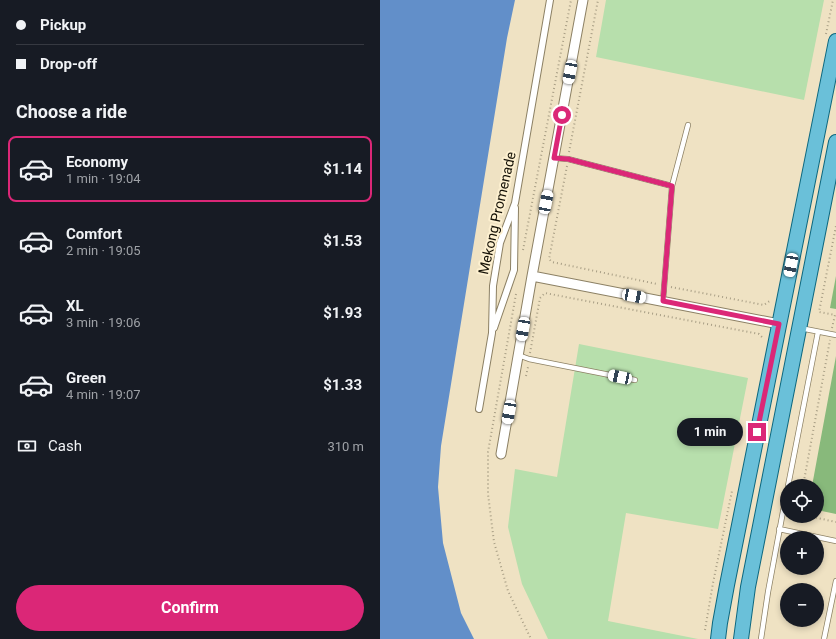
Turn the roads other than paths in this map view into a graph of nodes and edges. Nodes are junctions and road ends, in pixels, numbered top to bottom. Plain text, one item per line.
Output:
1 (550, 0) edge
2 (583, 0) edge
3 (830, 40) edge
4 (688, 125) dead end
5 (836, 142) edge
6 (554, 158) junction
7 (672, 186) junction
8 (515, 203) junction
9 (532, 276) junction
10 (663, 301) junction
11 (779, 324) junction
12 (799, 328) junction
13 (818, 332) junction
14 (492, 333) junction
15 (836, 334) edge
16 (518, 355) junction
17 (635, 380) dead end
18 (479, 409) dead end
19 (501, 454) dead end
20 (789, 479) edge
21 (780, 523) edge
22 (779, 529) junction
23 (836, 541) edge
24 (836, 581) edge
25 (718, 639) edge
26 (741, 639) edge
27 (761, 639) edge
28 (824, 639) edge

1 - 8 street, Mekong Promenade
2 - 6 street
3 - 11 main road
4 - 7 lane
5 - 12 main road
6 - 7 lane
6 - 9 street
7 - 10 lane
8 - 14 street, Mekong Promenade
8 - 14 street
9 - 10 street
9 - 16 street
10 - 11 street
11 - 25 main road
12 - 13 lane
12 - 26 main road
13 - 15 lane
13 - 20 lane
14 - 18 street, Mekong Promenade
16 - 17 lane
16 - 19 street
21 - 22 lane
22 - 23 lane
22 - 27 lane
24 - 28 lane

